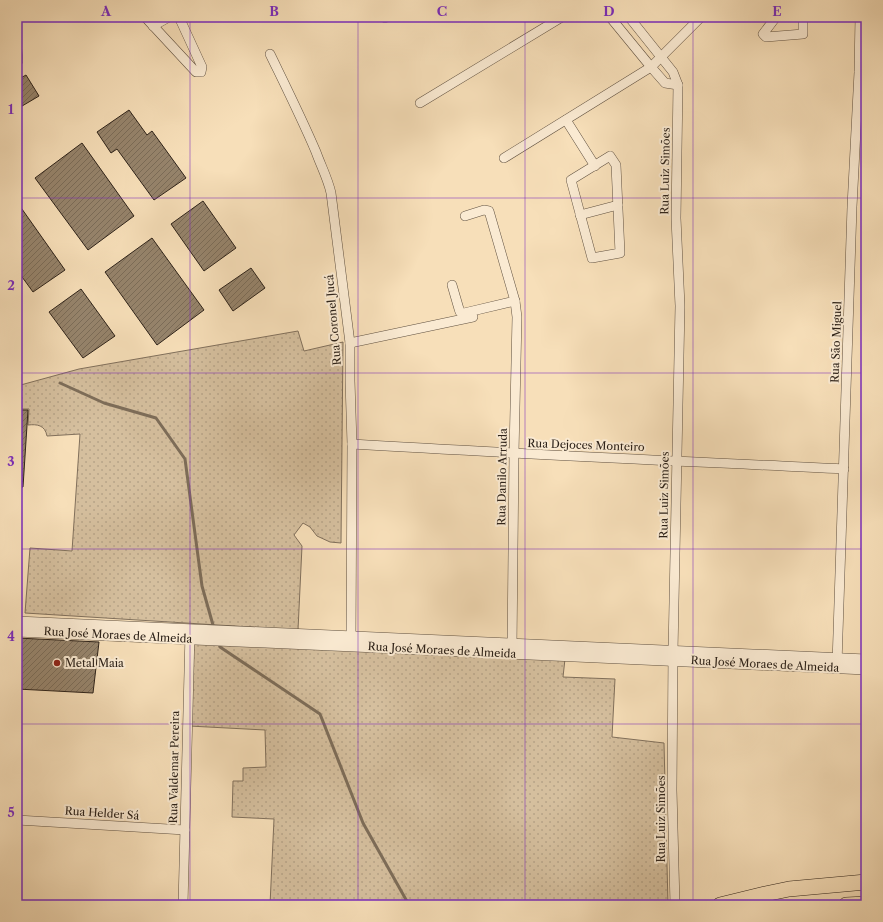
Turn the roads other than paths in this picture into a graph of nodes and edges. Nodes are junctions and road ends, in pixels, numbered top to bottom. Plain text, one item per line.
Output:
1 (144, 17) edge
2 (169, 17) edge
3 (179, 17) edge
4 (562, 17) edge
5 (610, 17) edge
6 (629, 17) edge
7 (701, 17) edge
8 (776, 17) edge
9 (803, 17) edge
10 (860, 17) edge
11 (153, 26) junction
12 (17, 49) edge
13 (270, 54) dead end
14 (662, 57) junction
15 (17, 62) edge
16 (651, 67) junction
17 (678, 85) junction
18 (420, 103) dead end
19 (566, 120) junction
20 (504, 158) dead end
21 (595, 166) junction
22 (618, 205) junction
23 (580, 215) junction
24 (465, 216) dead end
25 (452, 285) dead end
26 (516, 304) junction
27 (350, 344) junction
28 (352, 444) junction
29 (514, 453) junction
30 (676, 460) junction
31 (844, 469) junction
32 (17, 622) edge
33 (58, 628) junction
34 (17, 631) edge
35 (190, 634) junction
36 (351, 641) junction
37 (512, 649) junction
38 (674, 656) junction
39 (866, 660) edge
40 (837, 663) junction
41 (866, 669) edge
42 (17, 820) edge
43 (185, 830) junction
44 (866, 882) edge
45 (866, 904) edge
46 (182, 905) edge
47 (675, 905) edge
48 (720, 905) edge
49 (846, 905) edge

1 - 11 street
2 - 11 street
3 - 11 street
4 - 18 street
5 - 16 street
6 - 14 street
7 - 14 street
8 - 9 street
10 - 31 street, Rua São Miguel
12 - 15 street
13 - 27 street, Rua Coronel Jucá
14 - 16 street
14 - 17 street
16 - 17 street
16 - 19 street
17 - 30 street, Rua Luiz Simões
19 - 20 street
19 - 21 street
21 - 22 street
21 - 23 street
22 - 23 street
22 - 23 street
24 - 26 street, Rua Danilo Arruda
25 - 26 street
26 - 27 street
26 - 29 street, Rua Danilo Arruda
27 - 28 street, Rua Coronel Jucá
28 - 29 street, Rua Dejoces Monteiro
28 - 36 street, Rua Coronel Jucá
29 - 30 street, Rua Dejoces Monteiro
29 - 37 street, Rua Danilo Arruda
30 - 31 street, Rua Dejoces Monteiro
30 - 38 street, Rua Luiz Simões
31 - 40 street, Rua São Miguel
32 - 33 street, Rua José Moraes de Almeida
33 - 34 street, Rua José Moraes de Almeida
33 - 35 street, Rua José Moraes de Almeida
35 - 36 street, Rua José Moraes de Almeida
35 - 43 street, Rua Valdemar Pereira
36 - 37 street, Rua José Moraes de Almeida
37 - 38 street, Rua José Moraes de Almeida
38 - 40 street, Rua José Moraes de Almeida
38 - 47 street, Rua Luiz Simões
39 - 40 street, Rua José Moraes de Almeida
40 - 41 street, Rua José Moraes de Almeida
42 - 43 street, Rua Helder Sá
43 - 46 street, Rua Valdemar Pereira
44 - 48 highway
45 - 49 highway

